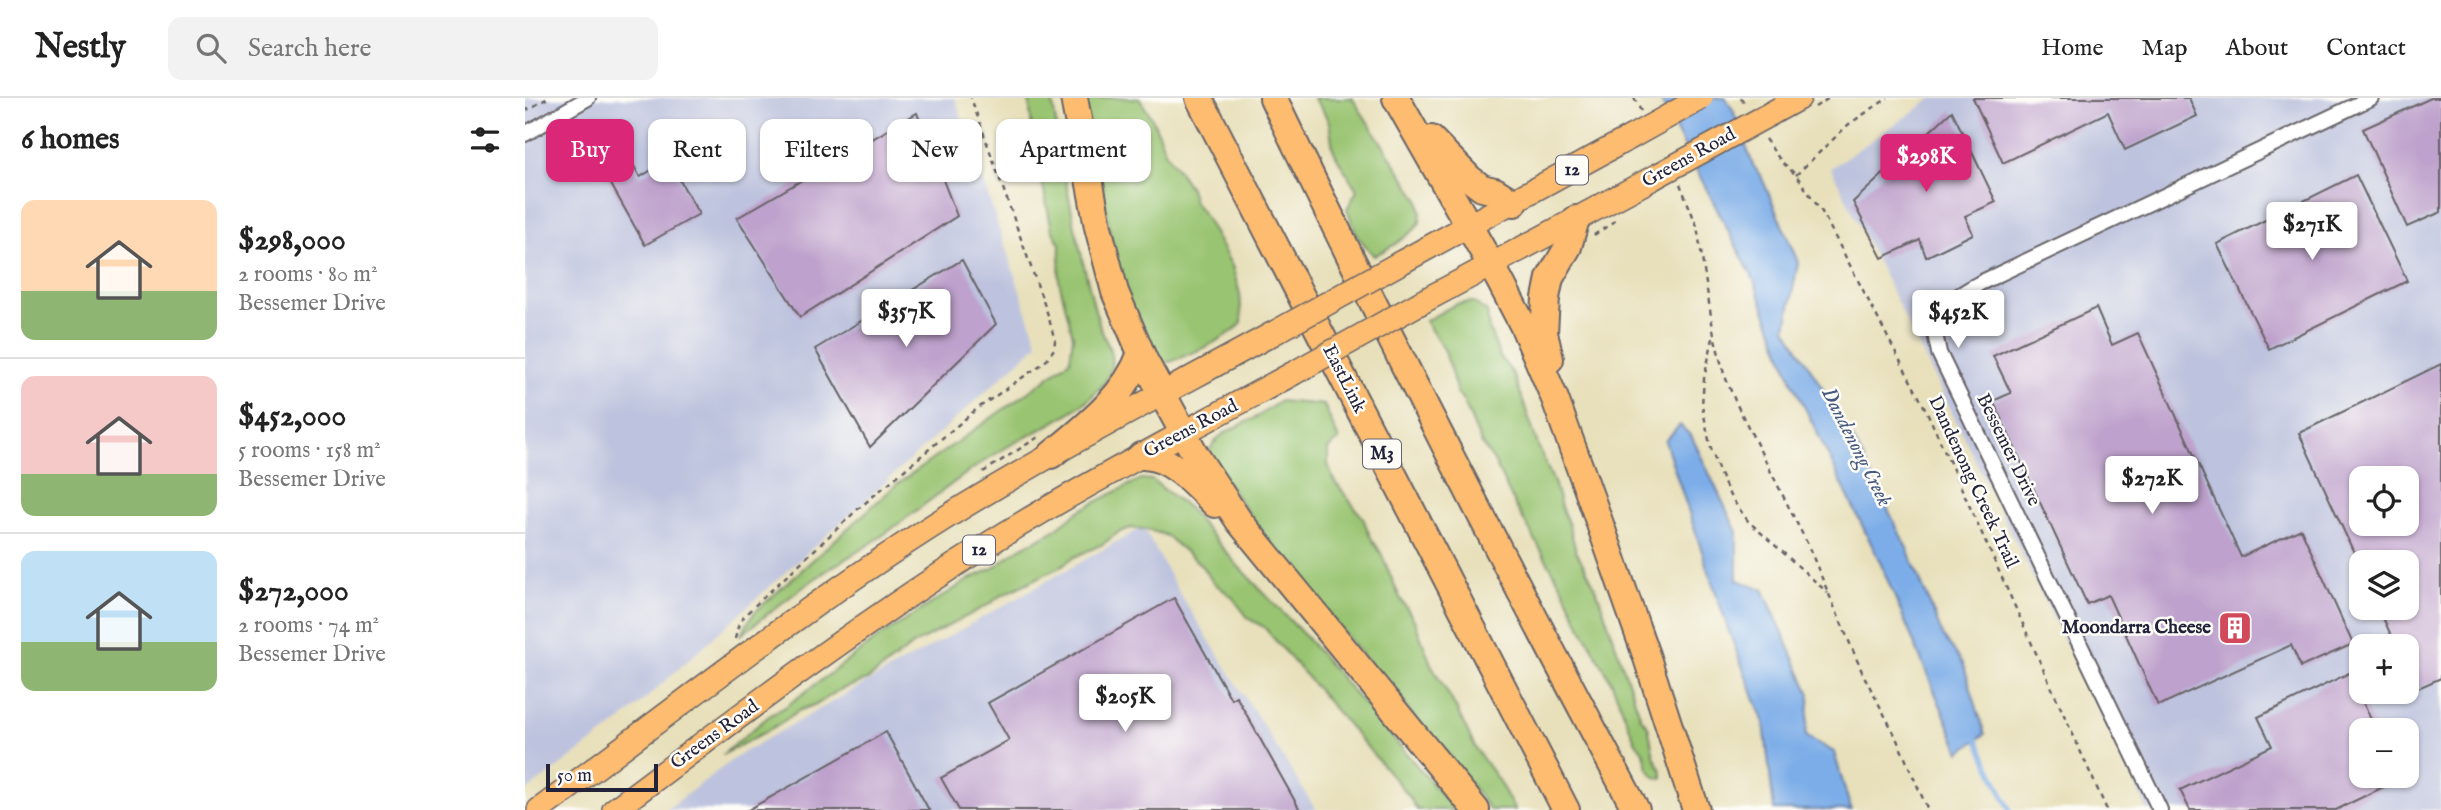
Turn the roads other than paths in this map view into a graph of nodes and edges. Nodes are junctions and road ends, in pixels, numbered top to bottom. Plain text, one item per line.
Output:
1 (588, 98) edge
2 (1074, 98) edge
3 (1199, 98) edge
4 (1273, 98) edge
5 (1396, 98) edge
6 (1701, 98) edge
7 (1799, 98) edge
8 (2371, 98) edge
9 (525, 134) edge
10 (1514, 203) junction
11 (1576, 219) junction
12 (1469, 226) junction
13 (1491, 264) junction
14 (1141, 353) junction
15 (1163, 394) junction
16 (1555, 399) junction
17 (1184, 433) junction
18 (1051, 455) junction
19 (1141, 456) junction
20 (1262, 550) junction
21 (539, 810) edge
22 (614, 810) edge
23 (1476, 810) edge
24 (1566, 810) edge
25 (1636, 810) edge
26 (1696, 810) edge
27 (2160, 810) edge

1 - 9 street
2 - 14 highway
3 - 24 highway, EastLink / M3
4 - 25 highway
5 - 10 highway
5 - 12 highway
6 - 10 main road, 12, bridge
7 - 11 main road, Greens Road / 12, bridge
8 - 27 street, Bessemer Drive
10 - 12 main road, 12
11 - 13 main road, Greens Road / 12
11 - 16 highway
12 - 13 highway
12 - 15 main road, 12, bridge
13 - 16 highway
13 - 17 main road, Greens Road / 12, bridge
14 - 15 highway
14 - 18 highway
15 - 17 highway
15 - 18 main road, 12
16 - 26 highway
17 - 19 main road, Greens Road / 12
17 - 20 highway
18 - 21 main road, 12
19 - 20 highway
19 - 22 main road, Greens Road / 12
20 - 23 highway

